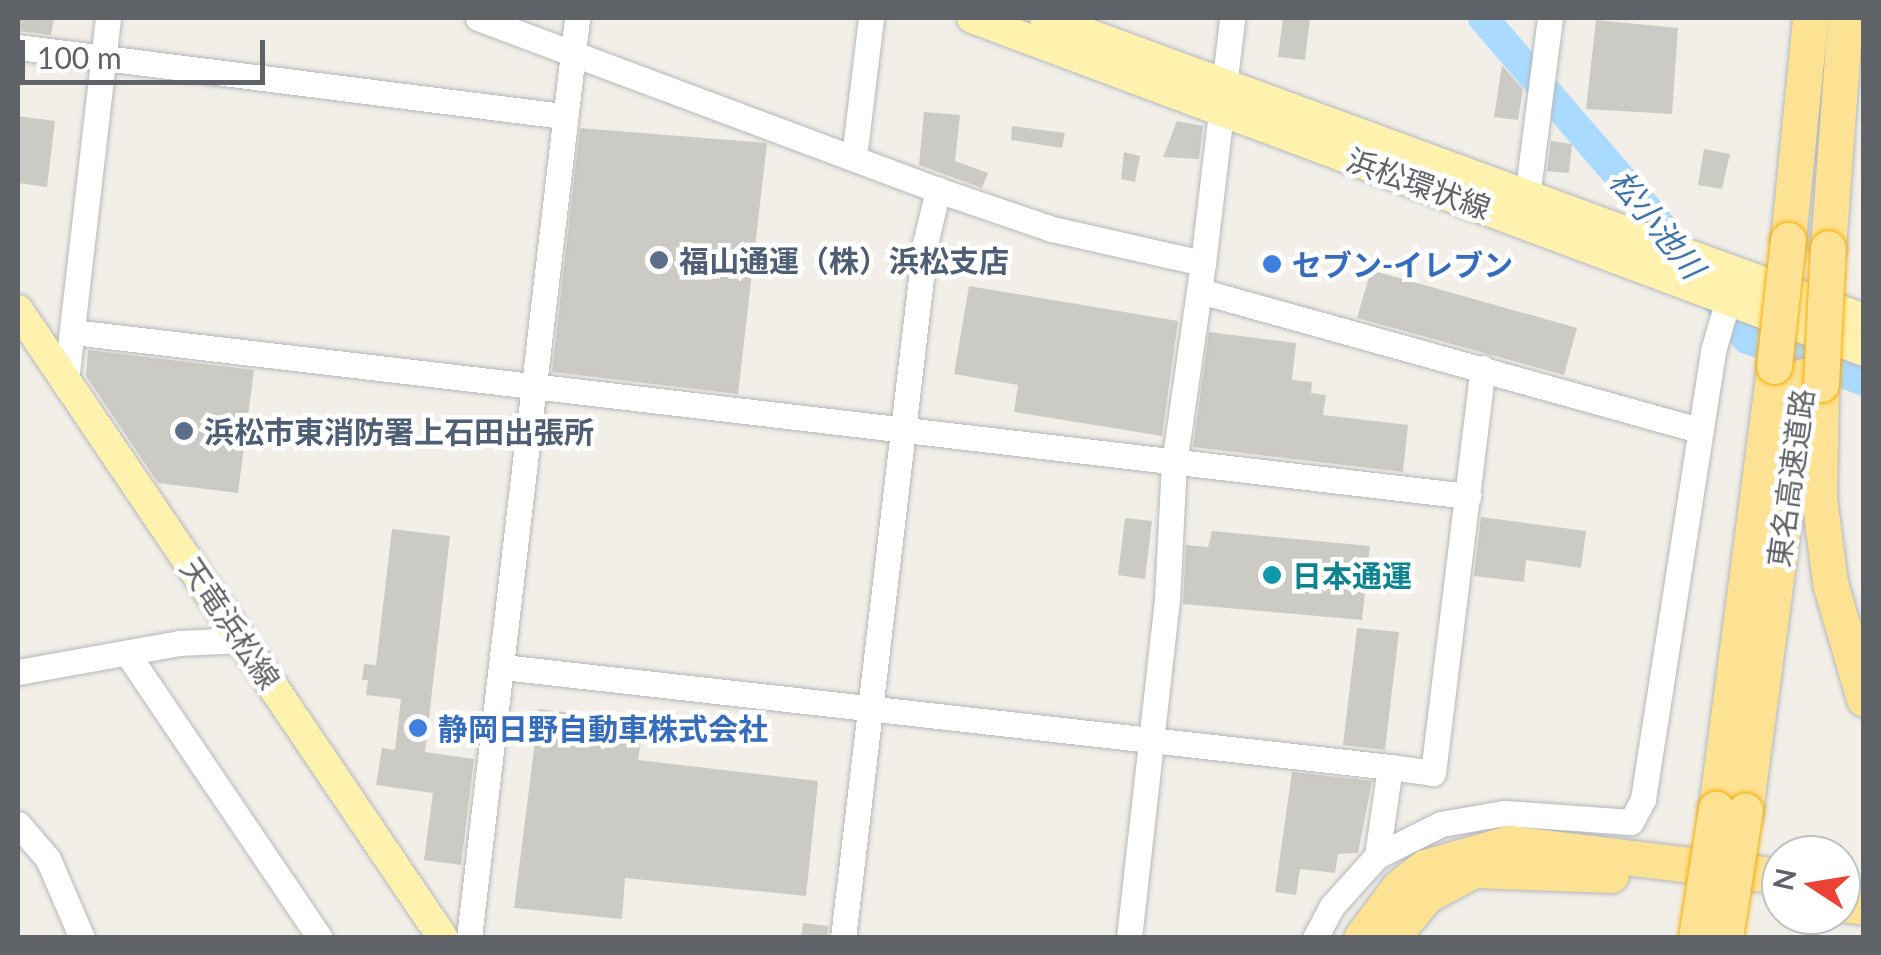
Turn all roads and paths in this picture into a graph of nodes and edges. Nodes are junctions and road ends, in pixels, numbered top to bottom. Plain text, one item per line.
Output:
1 (108, 18) edge
2 (478, 18) edge
3 (577, 18) edge
4 (871, 18) edge
5 (972, 18) edge
6 (1045, 18) edge
7 (1232, 18) edge
8 (1550, 18) edge
9 (1810, 18) edge
10 (1843, 18) edge
11 (18, 46) edge
12 (573, 53) junction
13 (104, 56) junction
14 (1222, 97) junction
15 (563, 116) junction
16 (854, 157) junction
17 (938, 190) junction
18 (1528, 198) junction
19 (1811, 244) junction
20 (1203, 263) junction
21 (1701, 273) junction
22 (1200, 291) junction
23 (1731, 307) junction
24 (18, 310) edge
25 (1864, 318) edge
26 (72, 332) junction
27 (1864, 351) edge
28 (1483, 368) junction
29 (1800, 375) junction
30 (66, 381) junction
31 (535, 386) junction
32 (904, 428) junction
33 (1699, 430) junction
34 (1174, 464) junction
35 (1468, 496) junction
36 (244, 640) junction
37 (128, 653) junction
38 (503, 667) junction
39 (18, 672) edge
40 (1864, 699) edge
41 (866, 710) junction
42 (1153, 743) junction
43 (1390, 767) junction
44 (1731, 810) junction
45 (18, 824) edge
46 (1377, 856) junction
47 (1761, 874) edge
48 (1761, 894) edge
49 (82, 938) edge
50 (320, 938) edge
51 (443, 938) edge
52 (469, 938) edge
53 (842, 938) edge
54 (1129, 938) edge
55 (1315, 938) edge
56 (1361, 938) edge
57 (1391, 938) edge
58 (1696, 938) edge
59 (1725, 938) edge

1 - 13 street
2 - 12 street
3 - 12 street
4 - 16 street
5 - 14 main road, 浜松環状線
6 - 14 main road, 浜松環状線
7 - 14 street
8 - 18 street
9 - 19 highway, 東名高速道路
10 - 19 highway, 東名高速道路
11 - 13 street
12 - 15 street
12 - 16 street
13 - 15 street
13 - 26 street
14 - 18 main road, 浜松環状線
14 - 20 street
14 - 21 main road, 浜松環状線
15 - 31 street
16 - 17 street
17 - 20 street
17 - 32 street
18 - 21 main road, 浜松環状線
19 - 29 highway, 東名高速道路
20 - 22 street
21 - 23 main road, 浜松環状線
21 - 25 main road, 浜松環状線
22 - 28 street
22 - 34 street
23 - 27 main road, 浜松環状線
23 - 33 street
24 - 30 main road, 天竜浜松線
26 - 30 street
26 - 31 street
28 - 33 street
28 - 35 street
29 - 40 highway
29 - 44 highway, 東名高速道路
30 - 36 main road, 天竜浜松線
31 - 32 street
31 - 38 street
32 - 34 street
32 - 41 street
33 - 46 street
34 - 35 street
34 - 42 street
35 - 43 street
36 - 37 street
36 - 51 main road, 天竜浜松線
37 - 39 street
37 - 50 street
38 - 41 street
38 - 52 street
41 - 42 street
41 - 53 street
42 - 43 street
42 - 54 street
43 - 46 street
44 - 58 highway, 東名高速道路, bridge
44 - 59 highway, 東名高速道路, bridge
45 - 49 street
46 - 55 street
47 - 56 highway
48 - 57 highway

